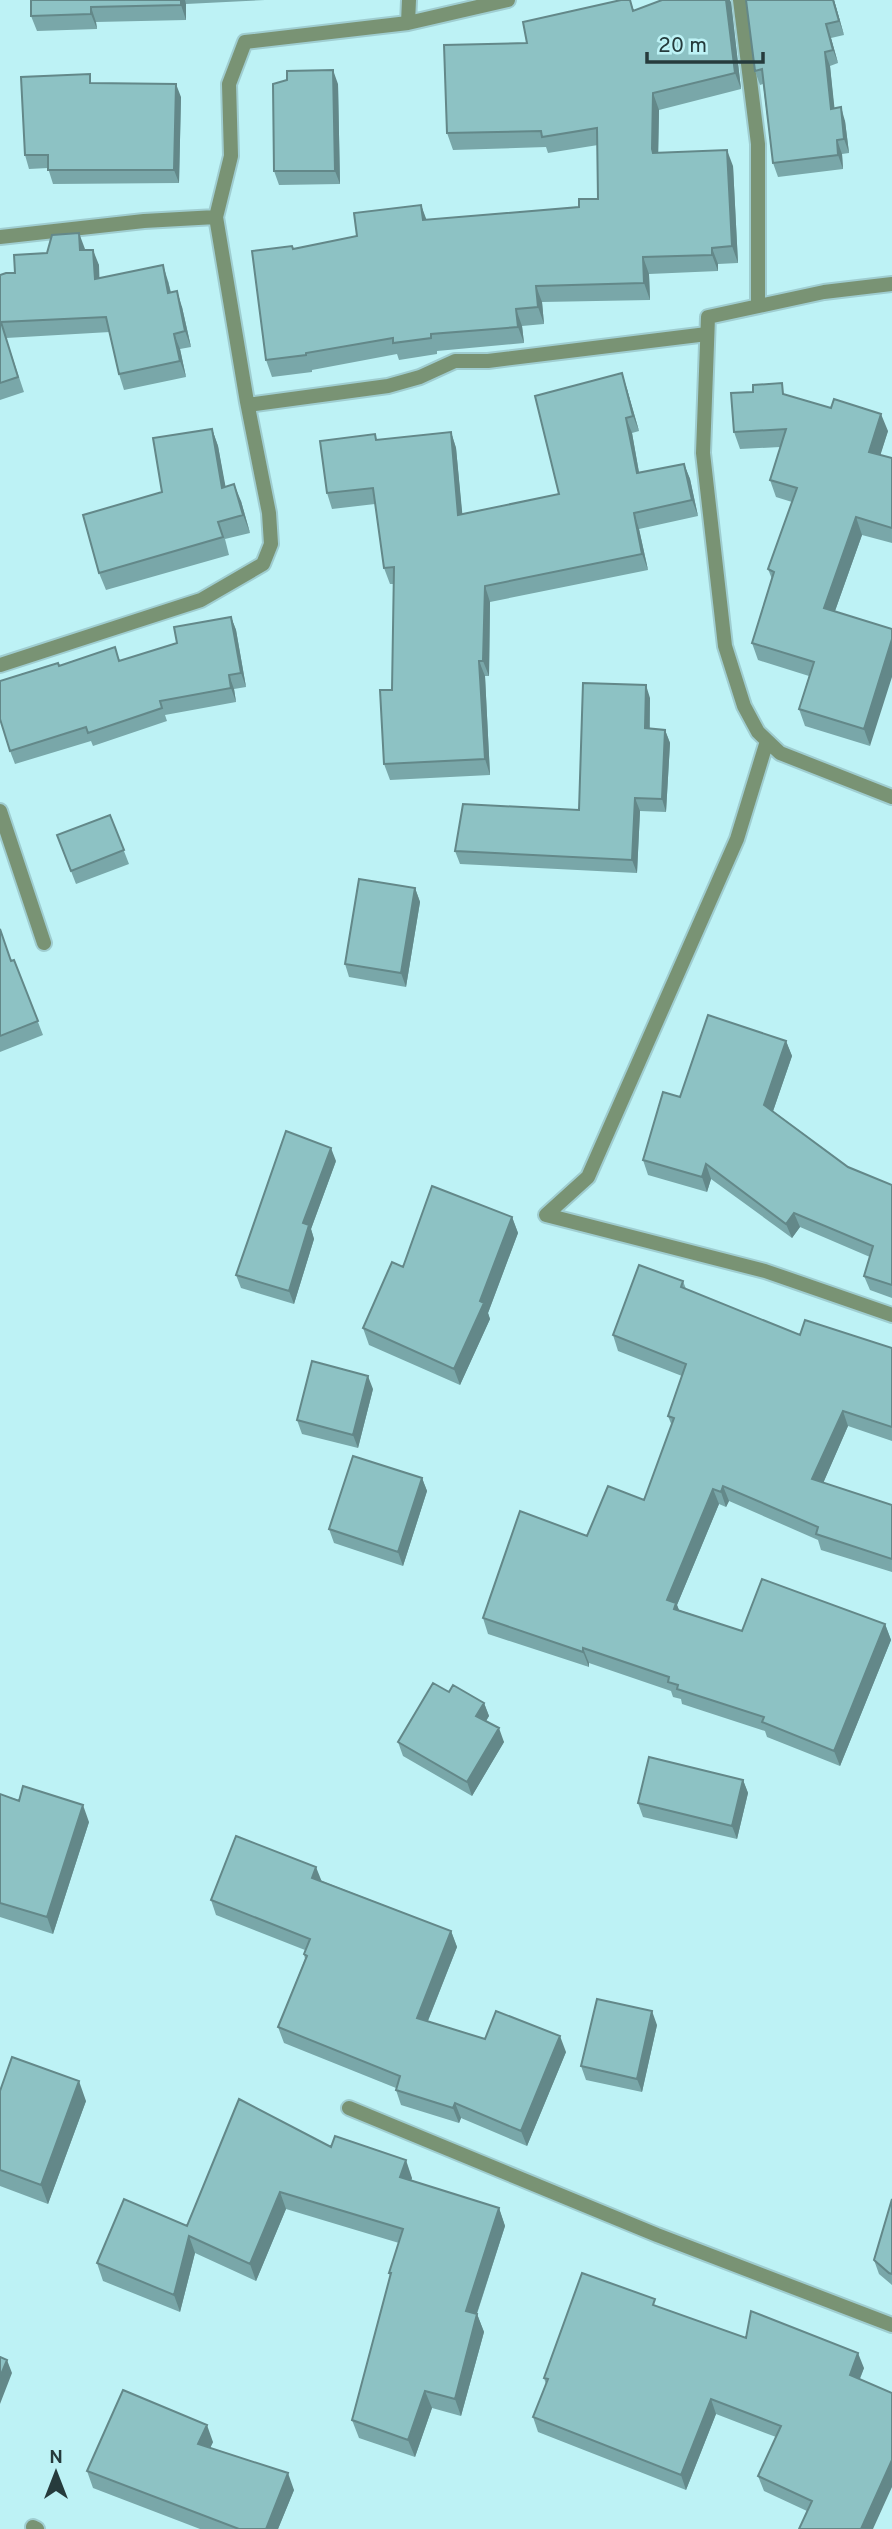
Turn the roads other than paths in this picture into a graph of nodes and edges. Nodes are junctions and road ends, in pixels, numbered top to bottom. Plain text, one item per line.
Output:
1 (409, 0) edge
2 (508, 0) edge
3 (740, 0) edge
4 (408, 23) junction
5 (216, 217) junction
6 (0, 237) edge
7 (892, 284) edge
8 (758, 306) junction
9 (707, 334) junction
10 (248, 405) junction
11 (0, 665) edge
12 (767, 741) junction
13 (892, 797) edge
14 (0, 811) edge
15 (44, 943) dead end
16 (892, 1315) edge
17 (349, 2108) dead end
18 (892, 2325) edge

1 - 4 street
2 - 4 street
3 - 8 street
4 - 5 street
5 - 6 street
5 - 10 street
7 - 8 street
8 - 9 street
9 - 10 street
9 - 12 street
10 - 11 street
12 - 13 street
12 - 16 street
14 - 15 street
17 - 18 street

